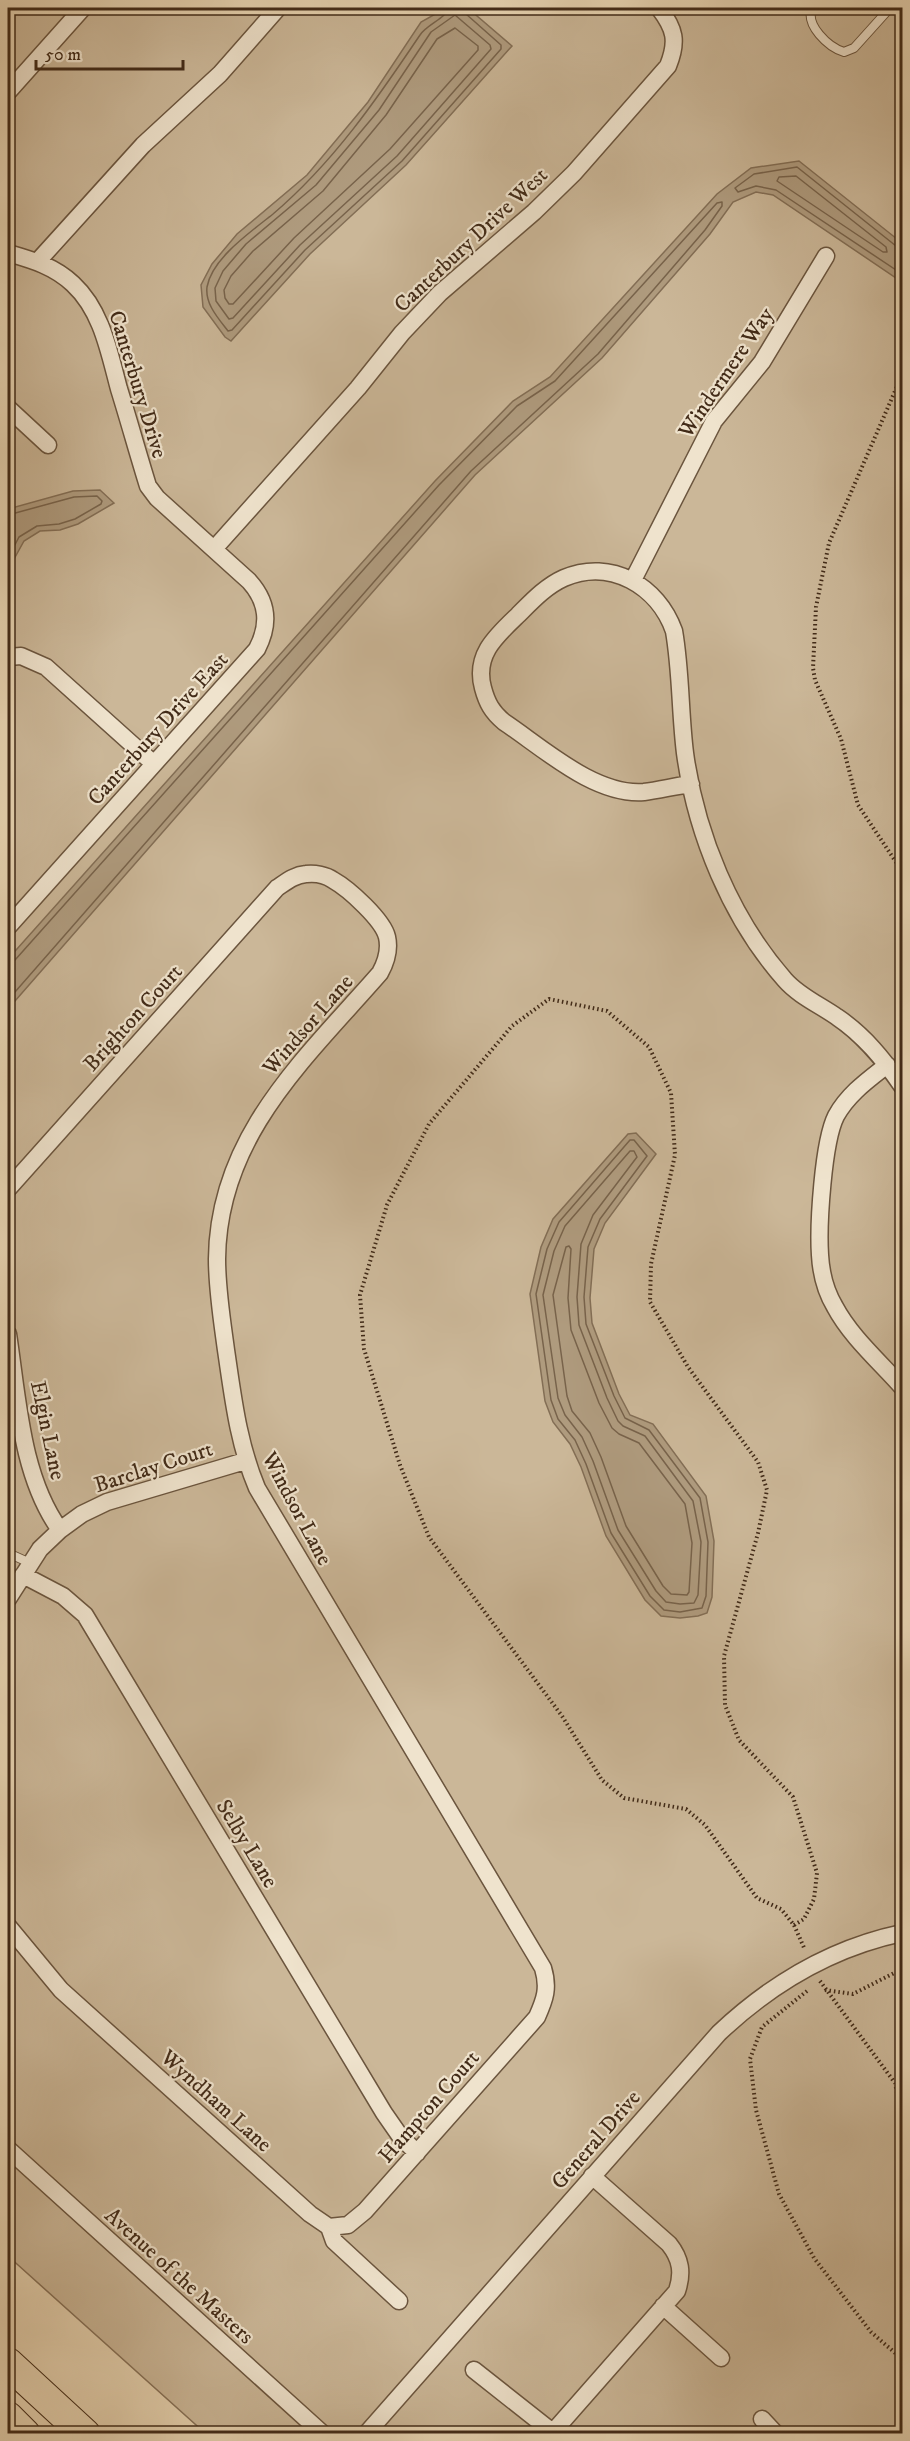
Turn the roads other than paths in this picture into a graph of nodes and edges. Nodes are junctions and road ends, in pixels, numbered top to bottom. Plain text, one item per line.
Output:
1 (83, 8) edge
2 (278, 8) edge
3 (659, 8) edge
4 (812, 8) edge
5 (890, 8) edge
6 (8, 92) edge
7 (8, 253) edge
8 (826, 256) dead end
9 (38, 261) junction
10 (8, 408) edge
11 (48, 445) dead end
12 (214, 549) junction
13 (633, 580) junction
14 (8, 657) edge
15 (154, 764) junction
16 (691, 784) junction
17 (292, 878) joint
18 (8, 927) edge
19 (887, 1065) junction
20 (903, 1086) edge
21 (8, 1189) edge
22 (8, 1334) edge
23 (903, 1388) edge
24 (245, 1461) junction
25 (60, 1530) junction
26 (8, 1553) edge
27 (26, 1569) junction
28 (8, 1599) edge
29 (8, 1926) edge
30 (903, 1933) edge
31 (547, 1996) joint
32 (8, 2149) edge
33 (417, 2153) junction
34 (592, 2176) junction
35 (330, 2227) junction
36 (399, 2301) dead end
37 (663, 2306) junction
38 (721, 2358) dead end
39 (8, 2363) edge
40 (474, 2370) dead end
41 (8, 2417) edge
42 (762, 2419) dead end
43 (25, 2433) edge
44 (86, 2433) edge
45 (323, 2433) edge
46 (366, 2433) edge
47 (554, 2433) edge
48 (776, 2433) edge

1 - 6 street
2 - 9 street
3 - 12 street, Canterbury Drive West
4 - 5 lane
7 - 9 street, Canterbury Drive
8 - 13 street, Windermere Way
9 - 12 street, Canterbury Drive
10 - 11 street
12 - 15 street, Canterbury Drive East
13 - 16 street
13 - 16 street
14 - 15 street
15 - 18 street, Canterbury Drive East
16 - 19 street
17 - 21 street, Brighton Court
17 - 24 street, Windsor Lane
19 - 20 street
19 - 23 street
22 - 25 street, Elgin Lane
24 - 25 street, Barclay Court
24 - 31 street, Windsor Lane
25 - 27 street, Barclay Court
26 - 27 lane
27 - 28 street, Barclay Court
27 - 33 street, Selby Lane
29 - 35 street, Wyndham Lane
30 - 34 street, General Drive
31 - 33 street, Hampton Court
32 - 45 street, Avenue of the Masters
33 - 35 street, Hampton Court
34 - 37 street
34 - 46 street, General Drive
35 - 36 street, Wyndham Lane
37 - 38 street
37 - 47 street
39 - 44 highway
40 - 47 street
41 - 43 highway
42 - 48 street

